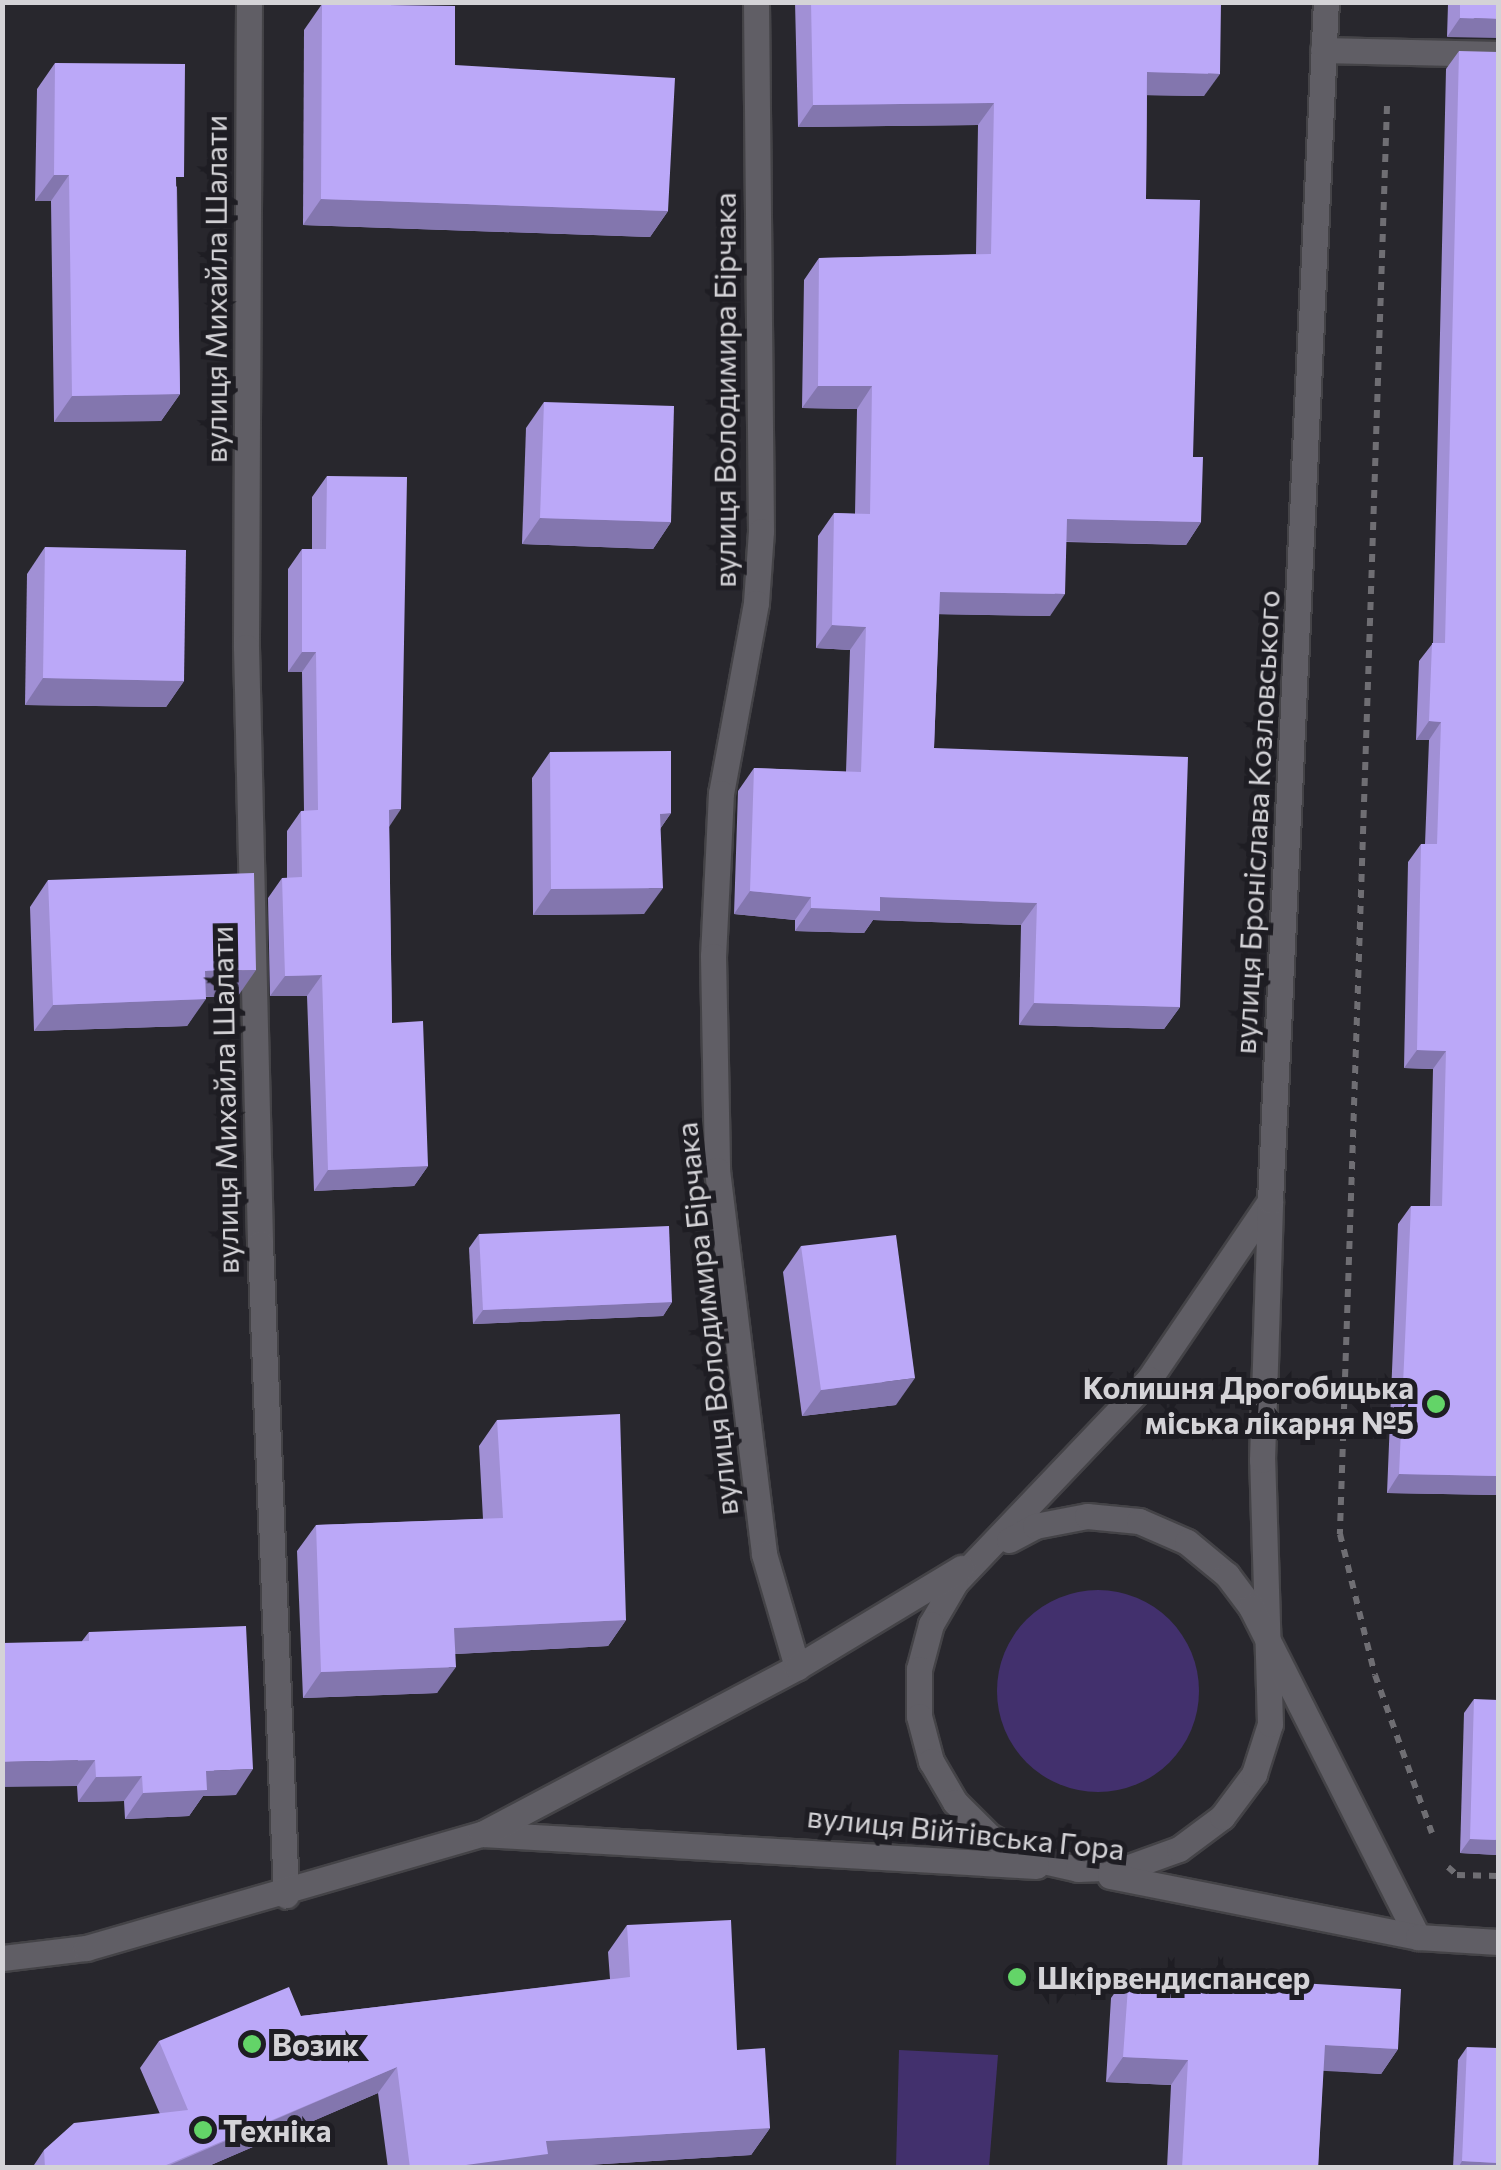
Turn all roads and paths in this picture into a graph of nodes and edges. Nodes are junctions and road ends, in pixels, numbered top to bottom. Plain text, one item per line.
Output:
1 (249, 2) edge
2 (756, 2) edge
3 (1326, 2) edge
4 (1324, 50) junction
5 (1389, 52) junction
6 (1498, 54) edge
7 (1270, 1201) junction
8 (992, 1550) junction
9 (1268, 1645) junction
10 (797, 1667) junction
11 (482, 1834) junction
12 (1078, 1870) junction
13 (1498, 1876) edge
14 (286, 1895) junction
15 (1418, 1938) junction
16 (1498, 1942) edge
17 (4, 1965) edge

1 - 14 street, вулиця Михайла Шалати
2 - 10 street, вулиця Володимира Бірчака
3 - 4 street, вулиця Броніслава Козловського
4 - 5 street
4 - 7 street, вулиця Броніслава Козловського
5 - 6 street
5 - 13 path
7 - 8 street
7 - 9 street, вулиця Броніслава Козловського
8 - 9 street
8 - 10 street, вулиця Війтівська Гора
8 - 12 street
9 - 12 street
9 - 15 street
10 - 11 street, вулиця Війтівська Гора
11 - 12 street, вулиця Війтівська Гора
11 - 14 street, вулиця Війтівська Гора
12 - 15 street, вулиця Війтівська Гора
14 - 17 street, вулиця Війтівська Гора
15 - 16 street, вулиця Війтівська Гора

